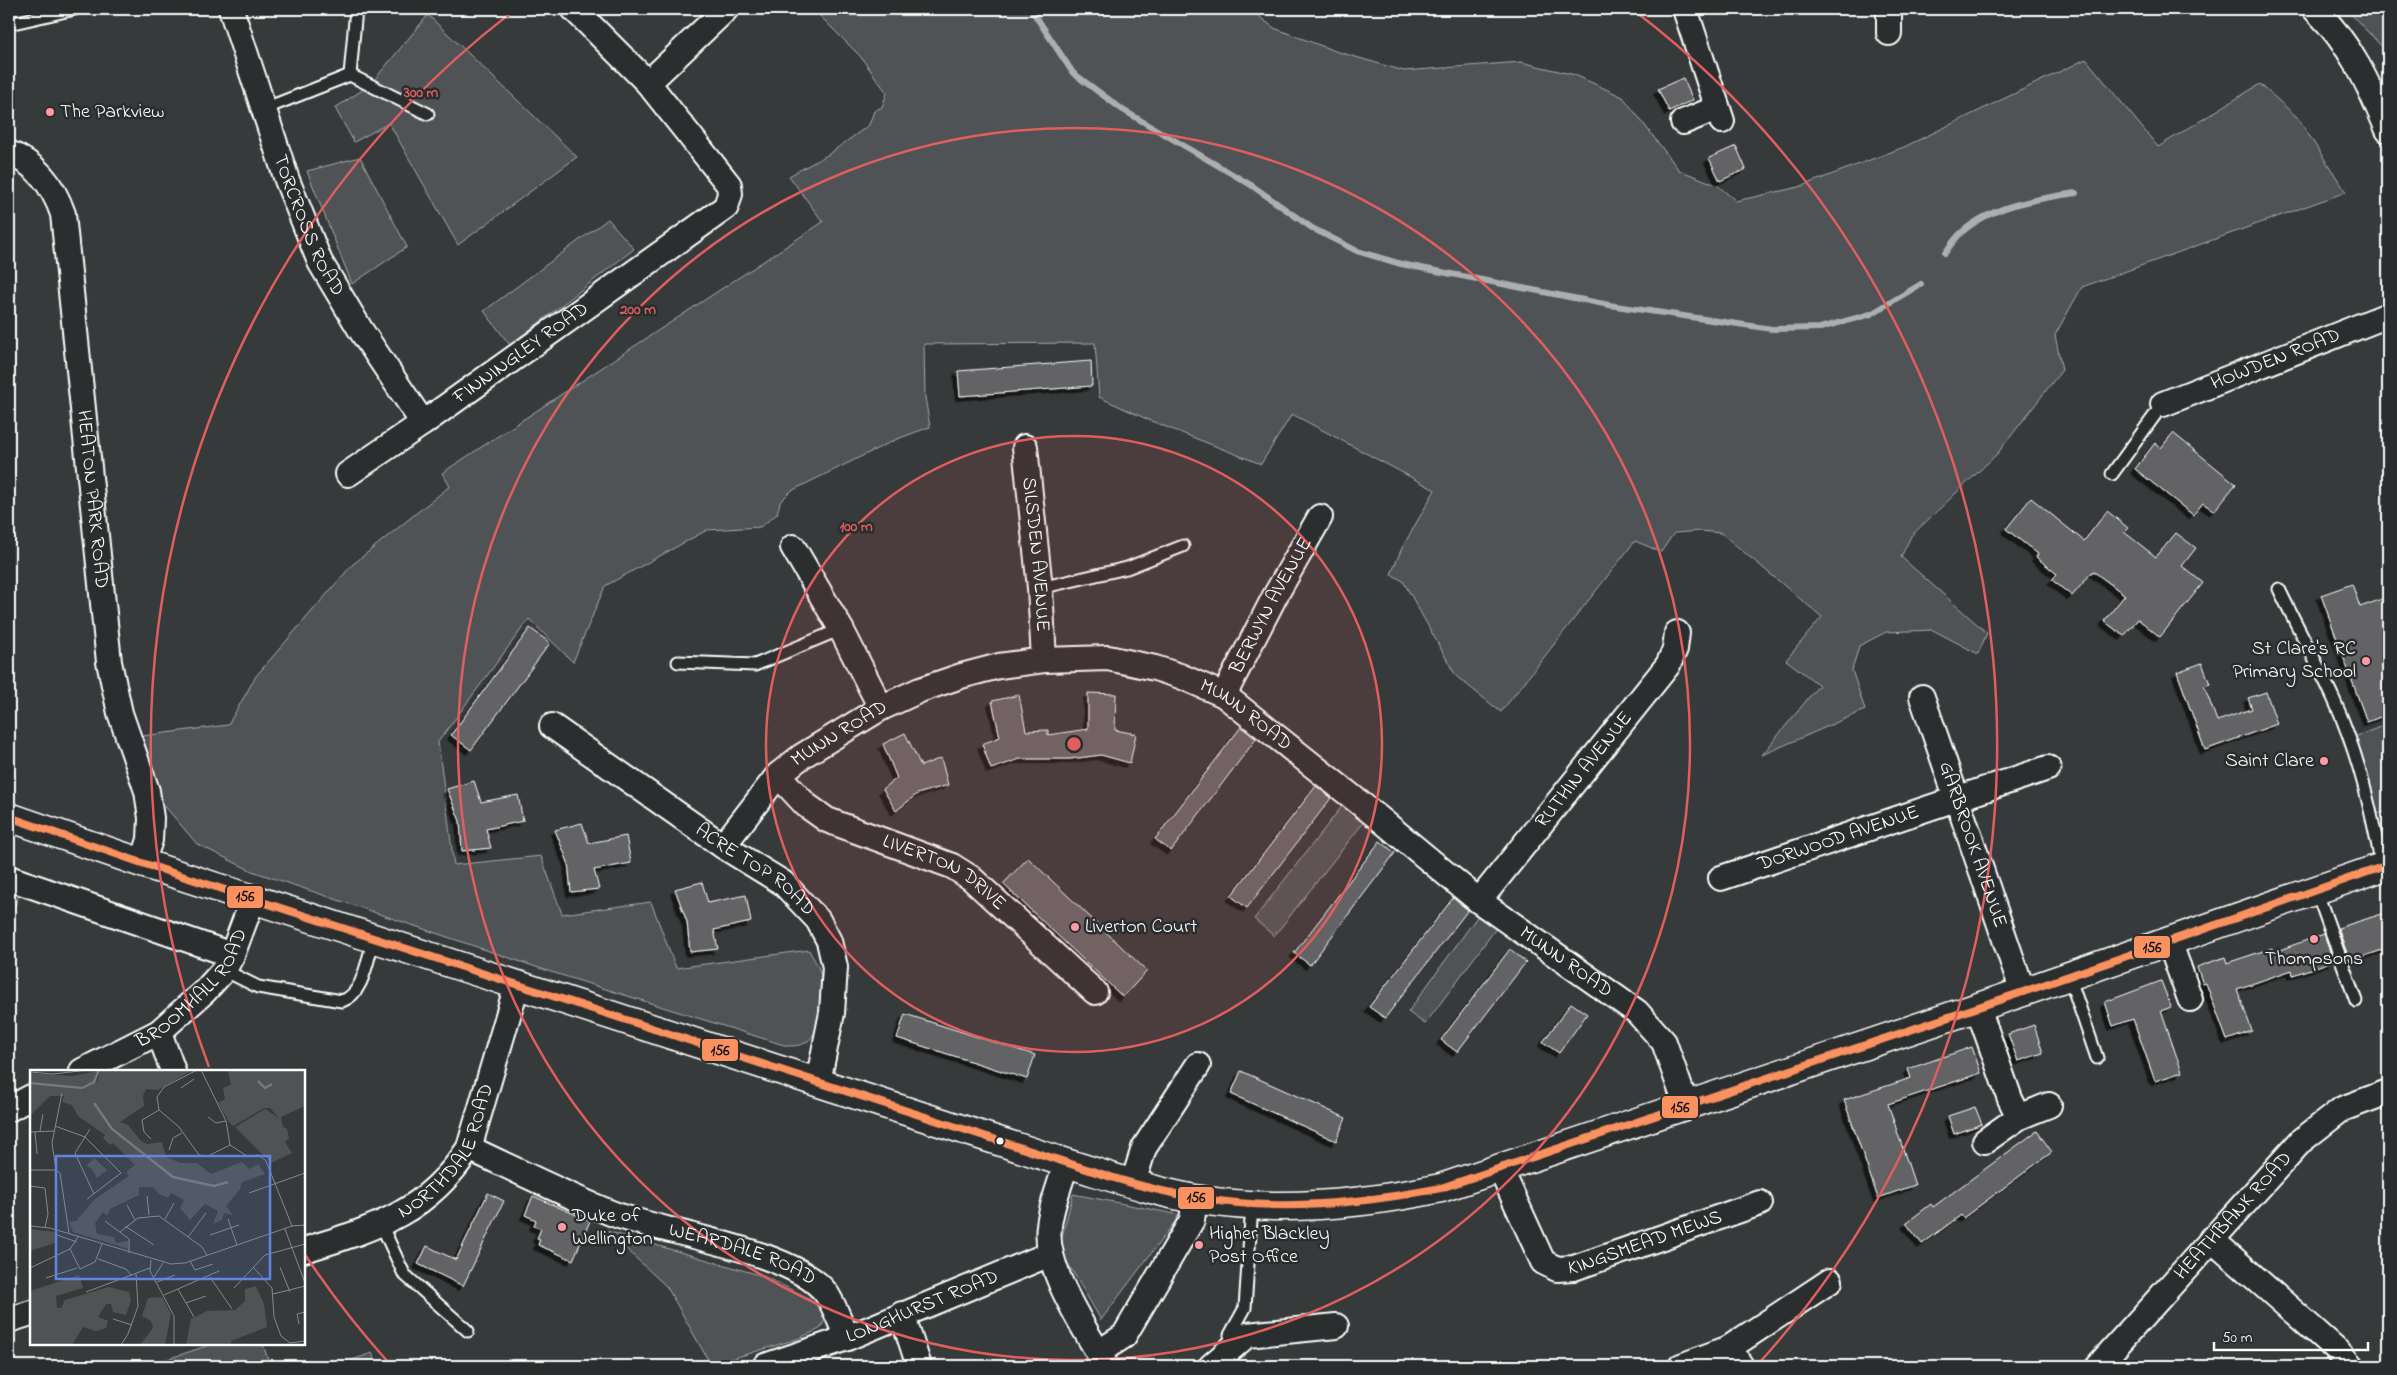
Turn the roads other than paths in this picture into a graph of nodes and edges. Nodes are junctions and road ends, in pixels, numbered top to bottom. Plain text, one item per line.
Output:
1 (75, 9) edge
2 (232, 9) edge
3 (356, 9) edge
4 (574, 9) edge
5 (726, 9) edge
6 (1685, 9) edge
7 (1889, 9) edge
8 (2315, 9) edge
9 (9, 24) edge
10 (1889, 33) dead end
11 (350, 75) junction
12 (648, 83) junction
13 (264, 109) junction
14 (428, 114) dead end
15 (1683, 122) dead end
16 (2388, 130) edge
17 (9, 153) edge
18 (2388, 315) edge
19 (2163, 404) joint
20 (423, 424) junction
21 (1025, 447) dead end
22 (348, 474) dead end
23 (2112, 474) dead end
24 (1320, 517) dead end
25 (1183, 546) dead end
26 (794, 548) dead end
27 (1040, 588) junction
28 (2279, 588) dead end
29 (841, 629) junction
30 (1678, 633) dead end
31 (1044, 660) junction
32 (678, 662) dead end
33 (1224, 695) junction
34 (1922, 697) dead end
35 (881, 708) junction
36 (552, 726) dead end
37 (2048, 768) dead end
38 (778, 775) junction
39 (1956, 799) junction
40 (9, 817) edge
41 (723, 846) junction
42 (142, 863) junction
43 (2385, 866) edge
44 (9, 878) edge
45 (1721, 878) dead end
46 (2316, 890) junction
47 (254, 899) junction
48 (1479, 901) junction
49 (374, 939) junction
50 (2169, 941) junction
51 (228, 963) junction
52 (2069, 976) junction
53 (517, 984) junction
54 (1095, 992) dead end
55 (2023, 992) junction
56 (2190, 999) dead end
57 (2356, 1001) dead end
58 (1978, 1008) junction
59 (159, 1032) junction
60 (2097, 1058) dead end
61 (1198, 1065) dead end
62 (84, 1070) edge
63 (173, 1070) edge
64 (818, 1082) junction
65 (2388, 1092) edge
66 (30, 1098) edge
67 (1686, 1105) junction
68 (2049, 1106) dead end
69 (9, 1109) edge
70 (2019, 1117) junction
71 (1985, 1141) dead end
72 (469, 1148) junction
73 (1066, 1163) junction
74 (1500, 1168) junction
75 (1133, 1183) junction
76 (1195, 1199) junction
77 (1760, 1203) dead end
78 (1252, 1205) junction
79 (381, 1224) junction
80 (2211, 1239) junction
81 (305, 1250) edge
82 (1050, 1254) junction
83 (1830, 1281) dead end
84 (30, 1312) edge
85 (902, 1314) junction
86 (9, 1320) edge
87 (1336, 1326) dead end
88 (468, 1331) dead end
89 (847, 1338) junction
90 (1239, 1342) junction
91 (1735, 1357) edge
92 (1102, 1359) edge
93 (765, 1366) edge
94 (919, 1366) edge
95 (1211, 1366) edge
96 (1681, 1366) edge
97 (2098, 1366) edge
98 (2351, 1366) edge

1 - 9 lane
2 - 13 street, TORCROSS ROAD
3 - 11 lane
4 - 12 street, FINNINGLEY ROAD
5 - 12 street
6 - 15 street
7 - 10 street
8 - 16 street
11 - 13 lane
11 - 14 lane
12 - 20 street, FINNINGLEY ROAD
13 - 20 street, TORCROSS ROAD
17 - 42 street, HEATON PARK ROAD
18 - 19 street, HOWDEN ROAD
19 - 23 lane
20 - 22 street, FINNINGLEY ROAD
21 - 27 street, SILSDEN AVENUE
24 - 33 street, BERWYN AVENUE
25 - 27 lane
26 - 29 street
27 - 31 street, SILSDEN AVENUE
28 - 43 lane
29 - 32 lane
29 - 35 street
30 - 48 street, RUTHIN AVENUE
31 - 33 street, MUNN ROAD
31 - 35 street, MUNN ROAD
33 - 48 street, MUNN ROAD
34 - 39 street, GARBROOK AVENUE
35 - 38 street, MUNN ROAD
36 - 41 street, ACRE TOP ROAD
37 - 39 street, DORWOOD AVENUE
38 - 41 street, MUNN ROAD
38 - 54 street, LIVERTON DRIVE
39 - 45 street, DORWOOD AVENUE
39 - 55 street, GARBROOK AVENUE
40 - 42 main road
41 - 64 street, ACRE TOP ROAD
42 - 47 main road
43 - 46 main road
44 - 51 street
46 - 50 main road
46 - 57 lane
47 - 49 main road
47 - 51 street, BROOMHALL ROAD
48 - 67 street, MUNN ROAD
49 - 51 lane
49 - 53 main road
50 - 52 main road
50 - 56 street
51 - 59 street, BROOMHALL ROAD
52 - 55 main road
52 - 60 lane
53 - 64 main road
53 - 72 street, NORTHDALE ROAD
55 - 58 main road
58 - 67 main road
58 - 70 street
59 - 62 street, BROOMHALL ROAD
59 - 63 street
61 - 75 street
64 - 73 main road
65 - 80 street, HEATHBANK ROAD
66 - 69 street
67 - 74 main road
68 - 70 street
70 - 71 street
72 - 79 street, NORTHDALE ROAD
72 - 89 street, WEARDALE ROAD
73 - 75 main road
73 - 82 street
74 - 77 street, KINGSMEAD MEWS
74 - 78 main road
75 - 76 main road
76 - 78 main road
76 - 92 street
78 - 90 lane
79 - 81 street, NORTHDALE ROAD
79 - 88 lane
80 - 97 street, HEATHBANK ROAD
80 - 98 street
82 - 85 street, LONGHURST ROAD
82 - 92 street
83 - 91 street
84 - 86 street
85 - 89 street, LONGHURST ROAD
85 - 94 street
87 - 90 street
89 - 93 street, LONGHURST ROAD
90 - 95 street
91 - 96 street

